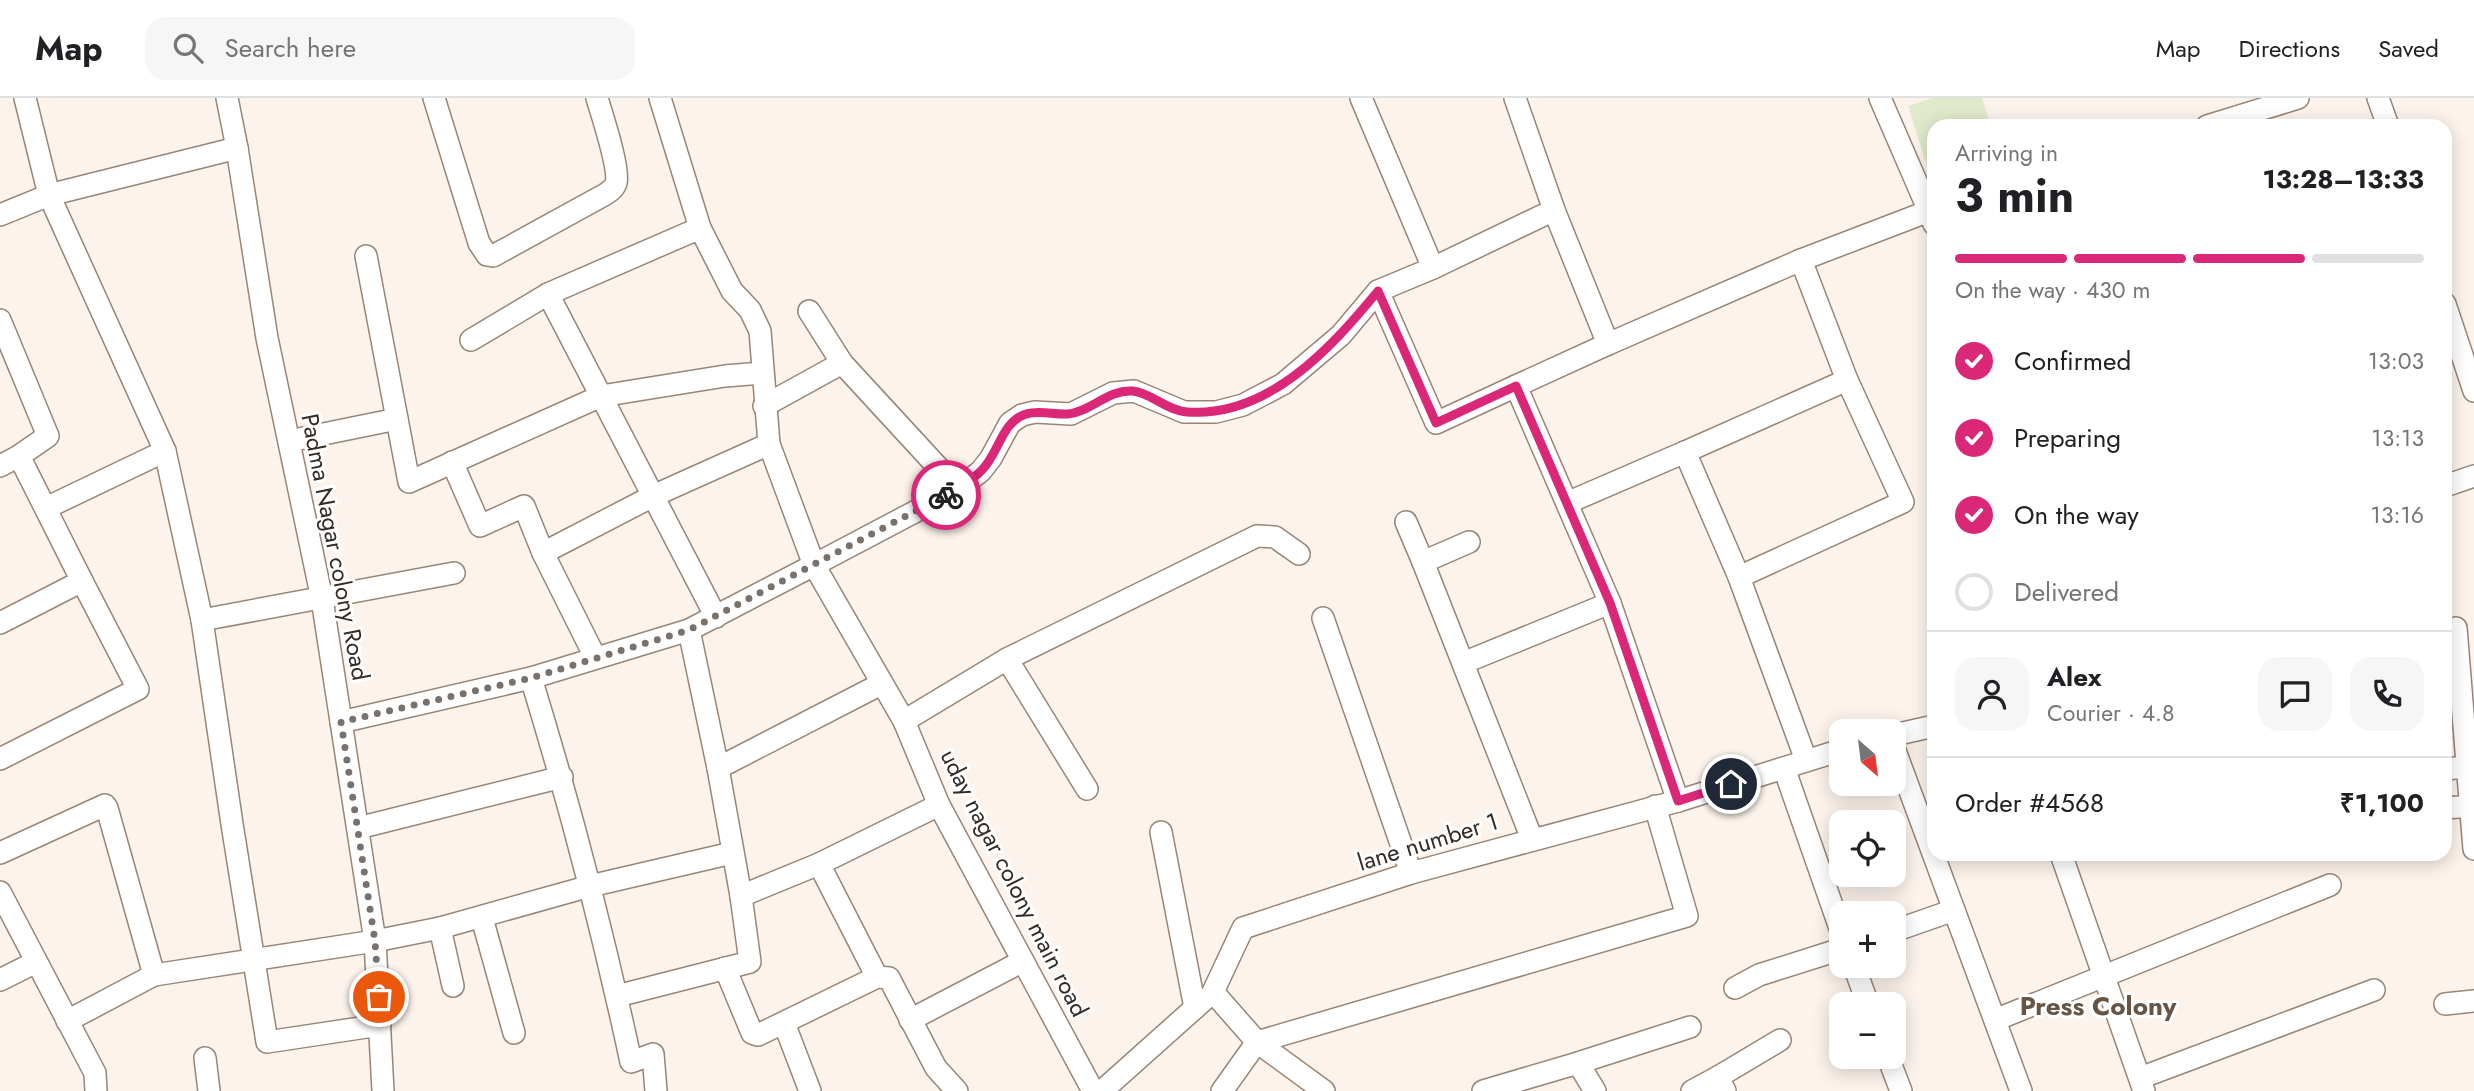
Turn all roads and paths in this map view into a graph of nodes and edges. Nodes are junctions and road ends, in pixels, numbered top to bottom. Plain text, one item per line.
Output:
1 (24, 98) edge
2 (227, 98) edge
3 (434, 98) edge
4 (597, 98) edge
5 (660, 98) edge
6 (1361, 98) edge
7 (1515, 98) edge
8 (1880, 98) edge
9 (2298, 98) edge
10 (2378, 98) edge
11 (2239, 107) edge
12 (2219, 119) edge
13 (2386, 119) edge
14 (237, 148) junction
15 (49, 195) junction
16 (1927, 204) edge
17 (1554, 211) junction
18 (0, 215) edge
19 (1927, 217) edge
20 (700, 228) junction
21 (366, 256) dead end
22 (1801, 260) junction
23 (1433, 268) junction
24 (1378, 291) junction
25 (548, 294) junction
26 (809, 312) dead end
27 (2452, 317) edge
28 (0, 320) edge
29 (471, 340) dead end
30 (2466, 343) edge
31 (1608, 344) junction
32 (842, 363) junction
33 (762, 373) junction
34 (1847, 380) junction
35 (1516, 386) junction
36 (2474, 391) edge
37 (601, 396) junction
38 (764, 406) junction
39 (397, 419) junction
40 (289, 441) junction
41 (769, 444) junction
42 (165, 451) junction
43 (1685, 452) junction
44 (19, 456) junction
45 (452, 462) junction
46 (0, 466) edge
47 (2474, 476) edge
48 (2452, 484) edge
49 (958, 489) junction
50 (653, 496) junction
51 (1567, 503) junction
52 (46, 508) junction
53 (1406, 523) dead end
54 (1469, 542) dead end
55 (544, 553) junction
56 (1299, 554) dead end
57 (1423, 562) junction
58 (814, 565) junction
59 (454, 573) dead end
60 (1739, 577) junction
61 (82, 581) junction
62 (322, 599) junction
63 (1610, 603) junction
64 (716, 617) junction
65 (1323, 618) dead end
66 (202, 620) junction
67 (0, 623) edge
68 (2458, 628) edge
69 (689, 630) junction
70 (595, 657) junction
71 (1007, 659) junction
72 (1463, 663) junction
73 (531, 678) junction
74 (881, 684) junction
75 (904, 721) junction
76 (341, 722) junction
77 (1927, 728) edge
78 (1906, 732) edge
79 (1829, 753) edge
80 (0, 759) edge
81 (1806, 760) junction
82 (2467, 767) junction
83 (718, 768) junction
84 (1784, 768) junction
85 (2452, 768) edge
86 (562, 777) junction
87 (1906, 780) edge
88 (1087, 789) dead end
89 (1678, 801) junction
90 (939, 804) junction
91 (1655, 806) junction
92 (2472, 806) edge
93 (2452, 807) edge
94 (358, 828) junction
95 (1161, 832) dead end
96 (1927, 837) edge
97 (1532, 839) junction
98 (2474, 849) edge
99 (0, 853) edge
100 (732, 853) junction
101 (1936, 861) edge
102 (2064, 861) edge
103 (820, 864) junction
104 (1412, 873) junction
105 (2330, 885) dead end
106 (590, 886) junction
107 (0, 892) edge
108 (741, 896) junction
109 (1831, 901) edge
110 (1954, 910) junction
111 (482, 918) junction
112 (1906, 927) edge
113 (440, 928) junction
114 (375, 941) junction
115 (1829, 953) edge
116 (254, 959) junction
117 (1023, 961) junction
118 (36, 962) junction
119 (726, 968) junction
120 (2104, 974) junction
121 (155, 975) junction
122 (877, 977) junction
123 (0, 979) edge
124 (453, 986) dead end
125 (1735, 988) dead end
126 (2374, 990) dead end
127 (1213, 992) junction
128 (617, 996) junction
129 (2474, 1001) edge
130 (2445, 1004) dead end
131 (1195, 1008) junction
132 (910, 1020) junction
133 (1995, 1020) junction
134 (67, 1021) junction
135 (784, 1023) junction
136 (380, 1025) junction
137 (1690, 1027) dead end
138 (514, 1033) dead end
139 (1780, 1040) dead end
140 (1257, 1042) junction
141 (205, 1058) dead end
142 (1578, 1063) junction
143 (1893, 1069) edge
144 (1721, 1084) edge
145 (2142, 1085) edge
146 (96, 1091) edge
147 (209, 1091) edge
148 (383, 1091) edge
149 (656, 1091) edge
150 (810, 1091) edge
151 (957, 1091) edge
152 (1093, 1091) edge
153 (1102, 1091) edge
154 (1222, 1091) edge
155 (1324, 1091) edge
156 (1483, 1091) edge
157 (1595, 1091) edge
158 (1692, 1091) edge
159 (1901, 1091) edge
160 (2021, 1091) edge

1 - 15 street
2 - 14 street, Padma Nagar colony Road
3 - 4 street
5 - 20 street, uday nagar colony main road
6 - 23 street
7 - 17 street
8 - 16 street
9 - 11 street
10 - 13 street
11 - 12 street
14 - 15 street
14 - 40 street, Padma Nagar colony Road
15 - 18 street
15 - 42 street
17 - 23 street
17 - 31 street
19 - 22 street
20 - 25 street
20 - 33 street, uday nagar colony main road
21 - 39 street
22 - 31 street
22 - 34 street
23 - 24 street
24 - 35 street
24 - 49 street
25 - 29 street
25 - 37 street
26 - 32 street
27 - 30 street
28 - 44 street
30 - 36 street
31 - 35 street
32 - 38 street
32 - 49 street
33 - 37 street
33 - 38 street, uday nagar colony main road
34 - 43 street
34 - 60 street
35 - 51 street
37 - 45 street
37 - 50 street
38 - 41 street, uday nagar colony main road
39 - 40 street
39 - 45 street
40 - 62 street, Padma Nagar colony Road
41 - 50 street
41 - 58 street, uday nagar colony main road
42 - 52 street
42 - 66 street
43 - 51 street
43 - 60 street
44 - 46 street
44 - 52 street
45 - 55 street
47 - 48 street
49 - 58 street
50 - 55 street
50 - 64 street
51 - 63 street
52 - 61 street
53 - 57 street
54 - 57 street
55 - 70 street
56 - 71 street
57 - 72 street
58 - 64 street
58 - 74 street, uday nagar colony main road
59 - 62 street
60 - 81 street
61 - 67 street
61 - 80 street
62 - 66 street
62 - 76 street, Padma Nagar colony Road
63 - 72 street
63 - 89 street
64 - 69 street
65 - 104 street
66 - 116 street
68 - 82 street
69 - 70 street
69 - 83 street
70 - 73 street
71 - 75 street
71 - 88 street
72 - 97 street
73 - 76 street
73 - 86 street
74 - 75 street, uday nagar colony main road
74 - 83 street
75 - 90 street, uday nagar colony main road
76 - 94 street, Padma Nagar colony Road
77 - 78 street
79 - 81 street, lane number 1
81 - 84 street, lane number 1
82 - 85 street
82 - 92 street
83 - 100 street
84 - 89 street, lane number 1
84 - 109 street
86 - 94 street
86 - 106 street
87 - 96 street
89 - 91 street, lane number 1
90 - 103 street
90 - 117 street, uday nagar colony main road
91 - 97 street, lane number 1
91 - 140 street
92 - 93 street
92 - 98 street
94 - 114 street, Padma Nagar colony Road
95 - 131 street
97 - 104 street, lane number 1
99 - 121 street
100 - 106 street
100 - 108 street
101 - 110 street
102 - 120 street
103 - 108 street
103 - 122 street
104 - 127 street, lane number 1
105 - 120 street
106 - 111 street
106 - 128 street
107 - 118 street
108 - 119 street
110 - 112 street
110 - 133 street
111 - 113 street
111 - 138 street
113 - 114 street
113 - 124 street
114 - 116 street
114 - 136 street, Padma Nagar colony Road
115 - 125 street
116 - 121 street
116 - 136 street
117 - 132 street
117 - 152 street, uday nagar colony main road
118 - 123 street
118 - 134 street
119 - 128 street
119 - 135 street
120 - 133 street
120 - 145 street
121 - 134 street
122 - 132 street
122 - 135 street
126 - 145 street
127 - 131 street
127 - 140 street
128 - 149 street
129 - 130 street
131 - 153 street
132 - 151 street
133 - 160 street
134 - 146 street
135 - 150 street
136 - 148 street, Padma Nagar colony Road
137 - 142 street
139 - 144 street
140 - 154 street
140 - 155 street
141 - 147 street
142 - 156 street
142 - 157 street
143 - 159 street
144 - 158 street

